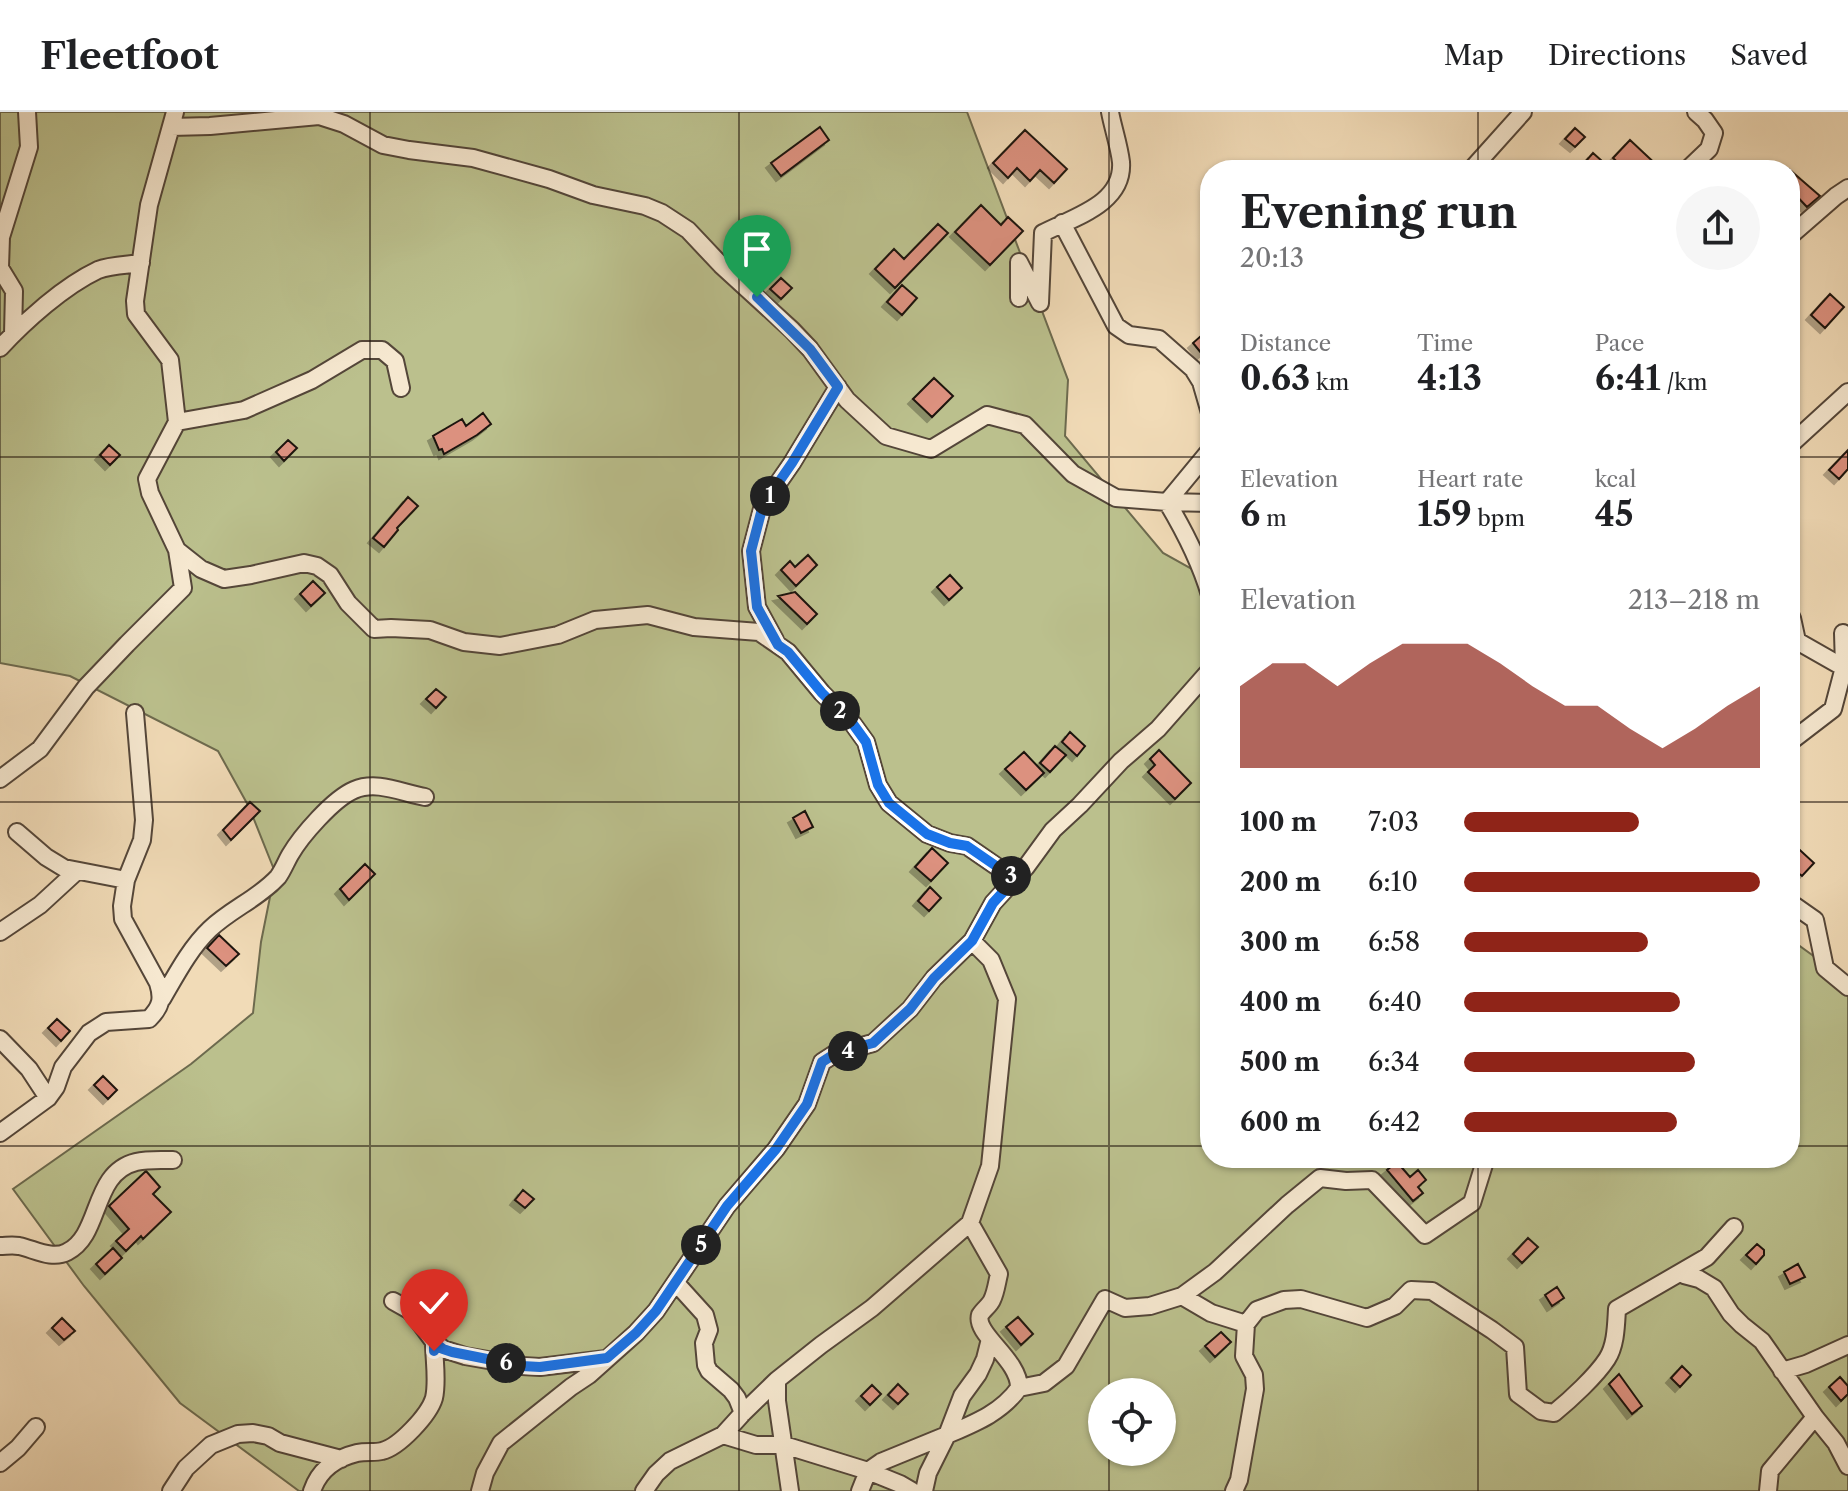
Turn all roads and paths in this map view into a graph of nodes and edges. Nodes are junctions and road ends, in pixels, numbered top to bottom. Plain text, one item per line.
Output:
1 (27, 112) edge
2 (1110, 112) edge
3 (1523, 112) edge
4 (1696, 112) edge
5 (173, 119) edge
6 (1480, 160) edge
7 (1697, 160) edge
8 (1848, 188) edge
9 (1062, 223) junction
10 (1800, 227) edge
11 (141, 263) junction
12 (0, 267) edge
13 (1019, 298) dead end
14 (13, 334) junction
15 (0, 348) edge
16 (1200, 380) edge
17 (838, 387) junction
18 (401, 388) dead end
19 (1848, 392) edge
20 (177, 422) junction
21 (1800, 436) edge
22 (1200, 462) edge
23 (1167, 502) junction
24 (1200, 503) edge
25 (177, 550) junction
26 (1200, 563) edge
27 (1843, 633) dead end
28 (1800, 643) edge
29 (778, 645) junction
30 (1846, 668) edge
31 (1200, 681) edge
32 (135, 713) dead end
33 (1800, 734) edge
34 (0, 779) edge
35 (425, 797) dead end
36 (17, 832) dead end
37 (77, 871) junction
38 (1015, 879) junction
39 (126, 880) junction
40 (1800, 910) edge
41 (0, 932) edge
42 (972, 941) junction
43 (1848, 987) edge
44 (162, 999) junction
45 (0, 1039) edge
46 (48, 1098) junction
47 (0, 1133) edge
48 (173, 1160) dead end
49 (1483, 1168) edge
50 (970, 1223) junction
51 (1734, 1227) dead end
52 (0, 1246) edge
53 (1684, 1275) dead end
54 (676, 1283) junction
55 (1182, 1296) junction
56 (393, 1301) dead end
57 (1246, 1324) junction
58 (990, 1339) junction
59 (434, 1342) junction
60 (1848, 1345) edge
61 (607, 1358) junction
62 (1782, 1371) junction
63 (777, 1380) junction
64 (1019, 1388) junction
65 (743, 1413) junction
66 (1815, 1417) junction
67 (36, 1427) dead end
68 (723, 1435) junction
69 (947, 1435) junction
70 (784, 1445) junction
71 (341, 1459) junction
72 (0, 1463) edge
73 (1848, 1466) edge
74 (868, 1471) junction
75 (171, 1491) edge
76 (312, 1491) edge
77 (480, 1491) edge
78 (644, 1491) edge
79 (790, 1491) edge
80 (860, 1491) edge
81 (912, 1491) edge
82 (924, 1491) edge
83 (1234, 1491) edge
84 (1768, 1491) edge

1 - 12 street
2 - 9 street
3 - 6 street
4 - 7 street
5 - 11 street
5 - 17 street
8 - 10 street
9 - 13 street
9 - 16 street
11 - 14 street
11 - 20 street
12 - 14 street
14 - 15 street
17 - 23 street
17 - 29 street
18 - 20 street
19 - 21 street
20 - 25 street
22 - 23 street
23 - 24 street
23 - 26 street
25 - 29 street
25 - 34 street
27 - 30 street
28 - 30 street
29 - 38 street
30 - 33 street
31 - 38 street
32 - 39 street
35 - 44 street
36 - 37 street
37 - 39 street
37 - 41 street
38 - 42 street
39 - 44 street
40 - 43 street
42 - 50 street
42 - 54 street
44 - 46 street
45 - 46 street
46 - 47 street
48 - 52 street
49 - 55 street
50 - 58 street
50 - 63 street
51 - 57 street
53 - 62 street
54 - 61 street
54 - 65 street
55 - 57 street
55 - 64 street
56 - 59 street
57 - 83 street
58 - 64 street
58 - 69 street
59 - 61 street
59 - 71 street
60 - 62 street
61 - 77 street
62 - 66 street
63 - 65 street
63 - 70 street
64 - 69 street
65 - 68 street
66 - 73 street
66 - 84 street
67 - 72 street
68 - 70 street
68 - 78 street
69 - 74 street
69 - 82 street
70 - 74 street
70 - 79 street
71 - 75 street
71 - 76 street
74 - 80 street
74 - 81 street

